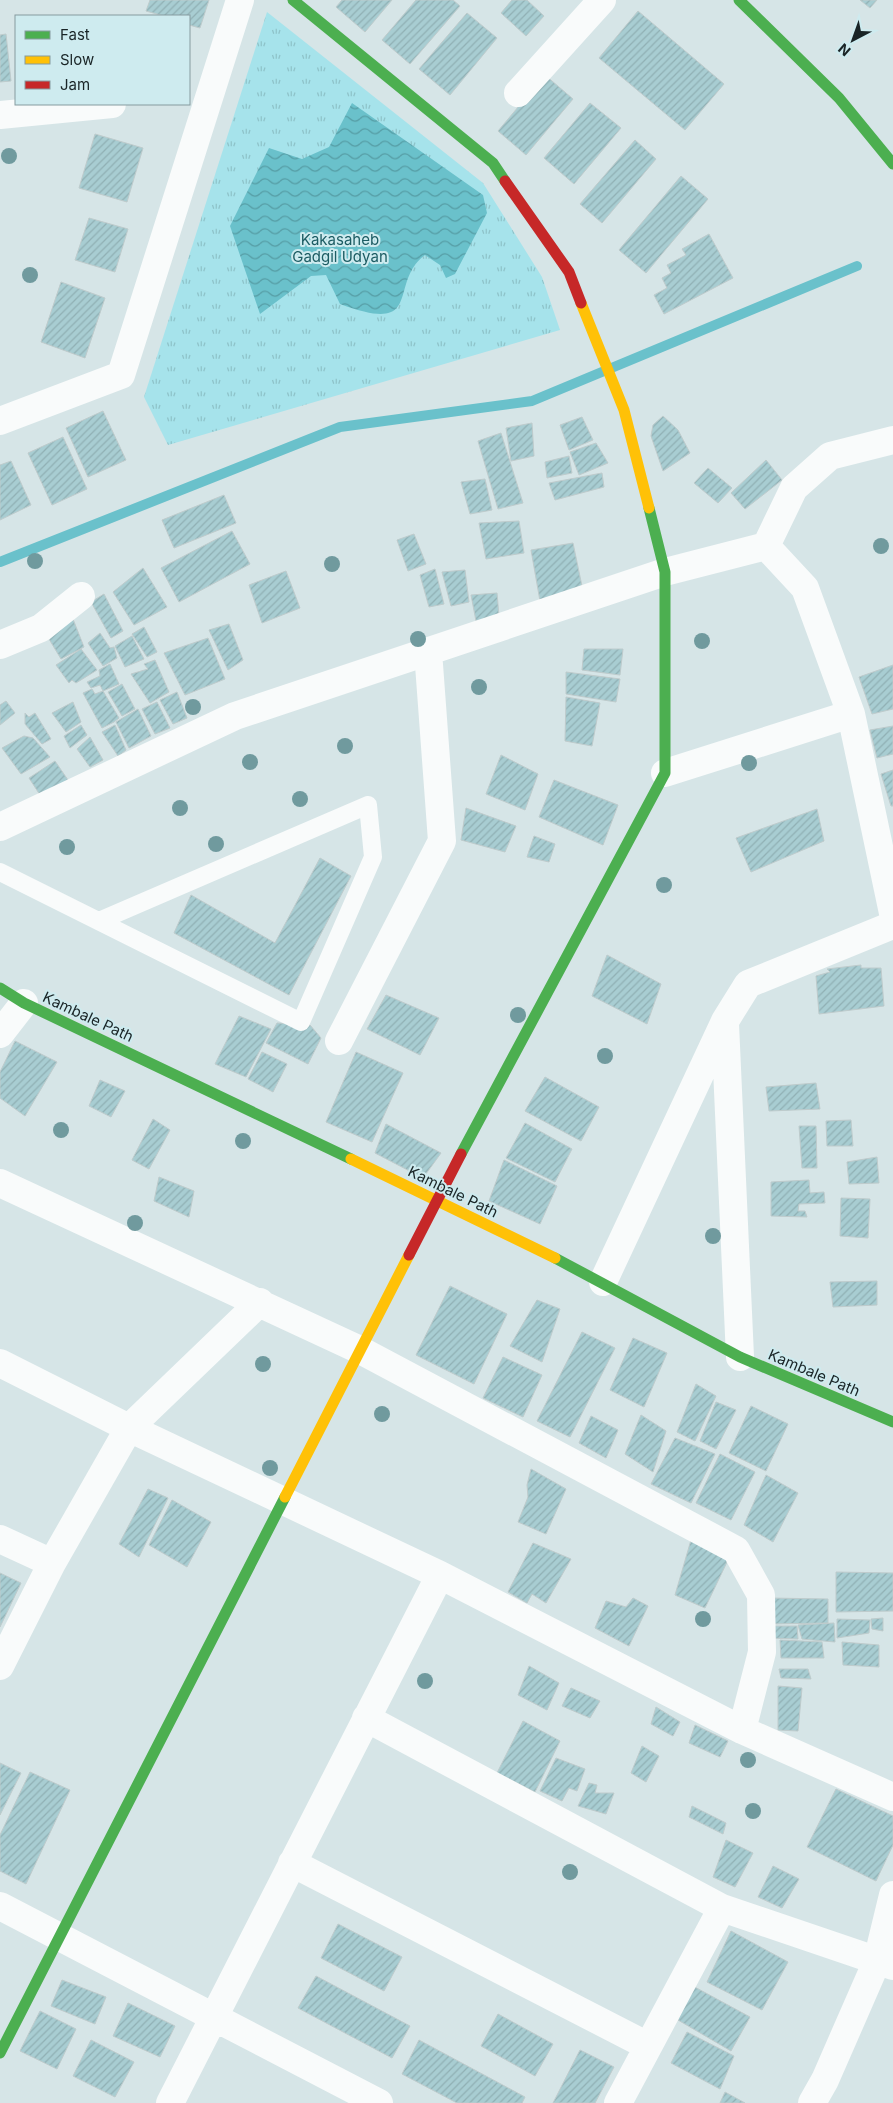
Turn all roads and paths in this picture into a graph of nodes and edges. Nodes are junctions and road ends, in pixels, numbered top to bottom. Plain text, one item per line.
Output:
1 (240, 0) edge
2 (293, 0) edge
3 (602, 0) edge
4 (739, 0) edge
5 (518, 93) dead end
6 (199, 95) edge
7 (102, 105) edge
8 (0, 115) edge
9 (893, 164) edge
10 (0, 421) edge
11 (893, 440) edge
12 (766, 546) junction
13 (665, 572) junction
14 (81, 596) dead end
15 (0, 644) edge
16 (428, 651) junction
17 (851, 714) junction
18 (665, 773) junction
19 (0, 827) edge
20 (0, 872) edge
21 (893, 913) edge
22 (99, 921) junction
23 (893, 925) edge
24 (0, 988) edge
25 (24, 1003) junction
26 (725, 1020) junction
27 (0, 1034) edge
28 (339, 1040) dead end
29 (0, 1183) edge
30 (437, 1200) junction
31 (604, 1282) junction
32 (260, 1302) junction
33 (360, 1350) junction
34 (740, 1357) junction
35 (0, 1363) edge
36 (893, 1422) edge
37 (129, 1428) junction
38 (283, 1499) junction
39 (0, 1539) edge
40 (52, 1563) junction
41 (440, 1575) junction
42 (0, 1666) edge
43 (366, 1718) junction
44 (742, 1730) junction
45 (893, 1797) edge
46 (292, 1863) junction
47 (893, 1895) edge
48 (0, 1906) edge
49 (722, 1908) junction
50 (58, 1936) junction
51 (885, 1964) edge
52 (214, 2017) junction
53 (648, 2046) junction
54 (0, 2053) edge
55 (170, 2103) edge
56 (379, 2103) edge
57 (618, 2103) edge
58 (812, 2103) edge

1 - 6 street
2 - 13 street
3 - 5 street
4 - 9 street
6 - 10 street
7 - 8 street
11 - 12 street
12 - 13 street
12 - 17 street
13 - 16 street
13 - 18 street
14 - 15 street
16 - 19 street
16 - 28 street
17 - 18 street
17 - 21 street
18 - 30 street
20 - 22 lane
22 - 22 lane
23 - 26 street
24 - 25 street, Kambale Path
25 - 27 street
25 - 30 street, Kambale Path
26 - 31 street
26 - 34 street
29 - 32 street
30 - 31 street, Kambale Path
30 - 33 street
31 - 34 street, Kambale Path
32 - 33 street
32 - 37 street
33 - 38 street
33 - 44 street
34 - 36 street, Kambale Path
35 - 37 street
37 - 38 street
37 - 40 street
38 - 41 street
38 - 50 street
39 - 40 street
40 - 42 street
41 - 43 street
41 - 44 street
43 - 46 street
43 - 49 street
44 - 45 street
46 - 52 street
46 - 53 street
47 - 51 street
48 - 50 street
49 - 51 street
49 - 53 street
50 - 52 street
50 - 54 street
51 - 58 street
52 - 55 street
52 - 56 street
53 - 57 street

